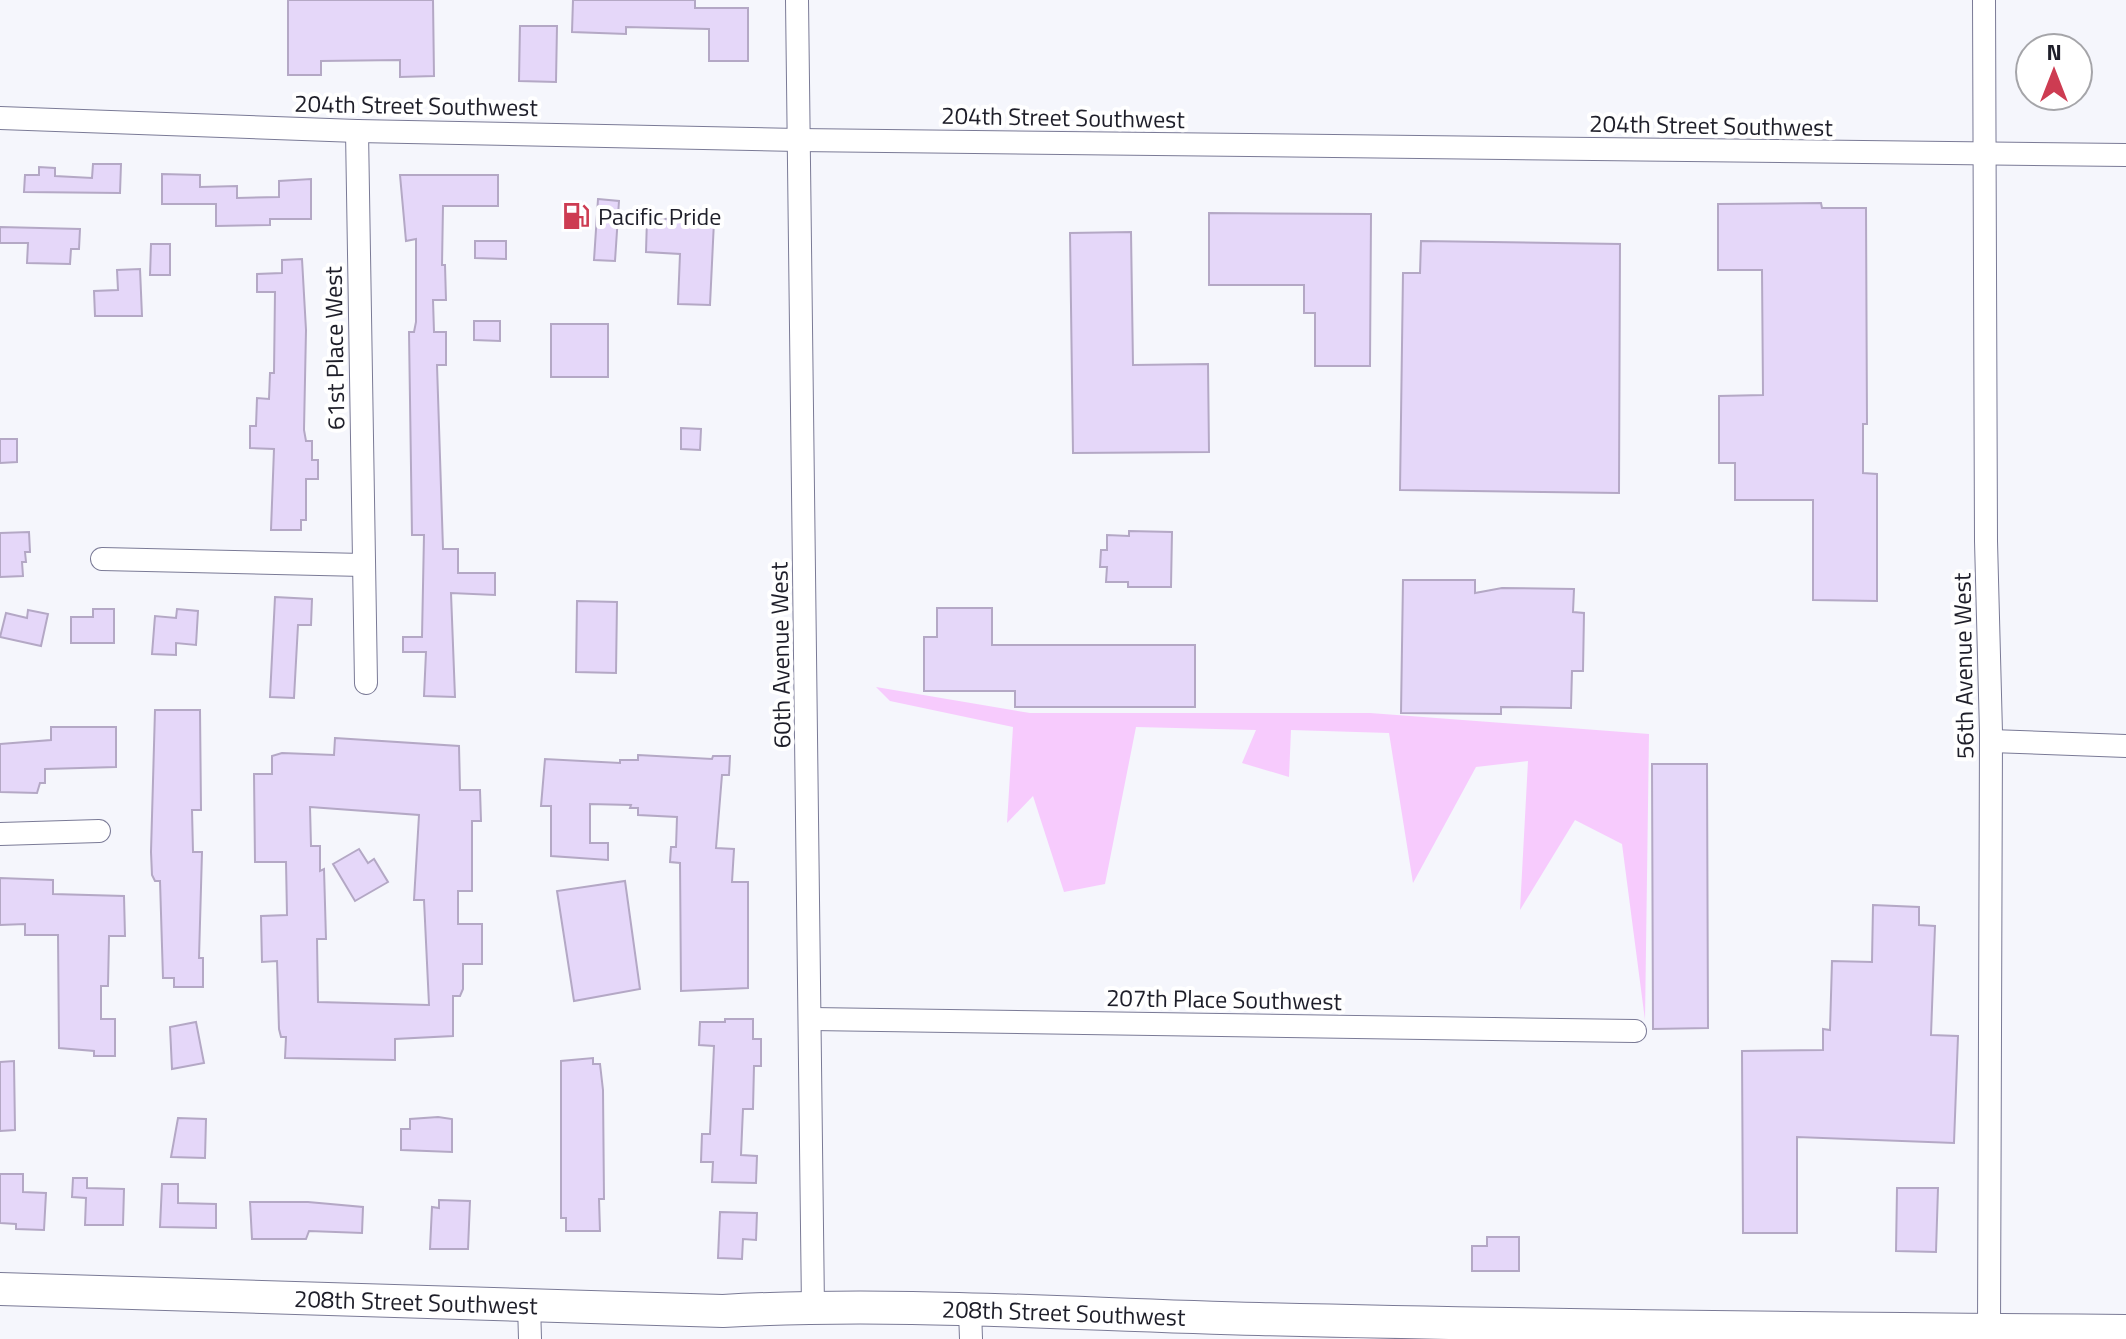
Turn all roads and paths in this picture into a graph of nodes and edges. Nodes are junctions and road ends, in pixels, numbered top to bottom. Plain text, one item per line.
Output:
1 (797, 0) edge
2 (1984, 0) edge
3 (0, 118) edge
4 (357, 131) junction
5 (798, 140) junction
6 (1983, 151) junction
7 (2126, 155) edge
8 (102, 559) dead end
9 (363, 565) junction
10 (366, 683) dead end
11 (1991, 741) junction
12 (2126, 746) edge
13 (99, 831) dead end
14 (0, 834) edge
15 (812, 1019) junction
16 (1635, 1031) dead end
17 (0, 1289) edge
18 (529, 1304) junction
19 (813, 1309) junction
20 (971, 1324) edge
21 (1259, 1329) edge
22 (1989, 1330) junction
23 (2126, 1331) edge
24 (530, 1339) edge

1 - 5 street, 60th Avenue West
2 - 6 street, 56th Avenue West
3 - 4 street, 204th Street Southwest
4 - 5 street, 204th Street Southwest
4 - 9 street, 61st Place West
5 - 6 street, 204th Street Southwest
5 - 15 street, 60th Avenue West
6 - 7 street, 204th Street Southwest
6 - 11 street, 56th Avenue West
8 - 9 street
9 - 10 street, 61st Place West
11 - 12 street
11 - 22 street, 56th Avenue West
13 - 14 street
15 - 16 street, 207th Place Southwest
15 - 19 street, 60th Avenue West
17 - 18 street, 208th Street Southwest
18 - 19 street, 208th Street Southwest
18 - 24 street
19 - 20 street, 208th Street Southwest
20 - 21 street, 208th Street Southwest
21 - 22 street, 208th Street Southwest
22 - 23 street, 208th Street Southwest

